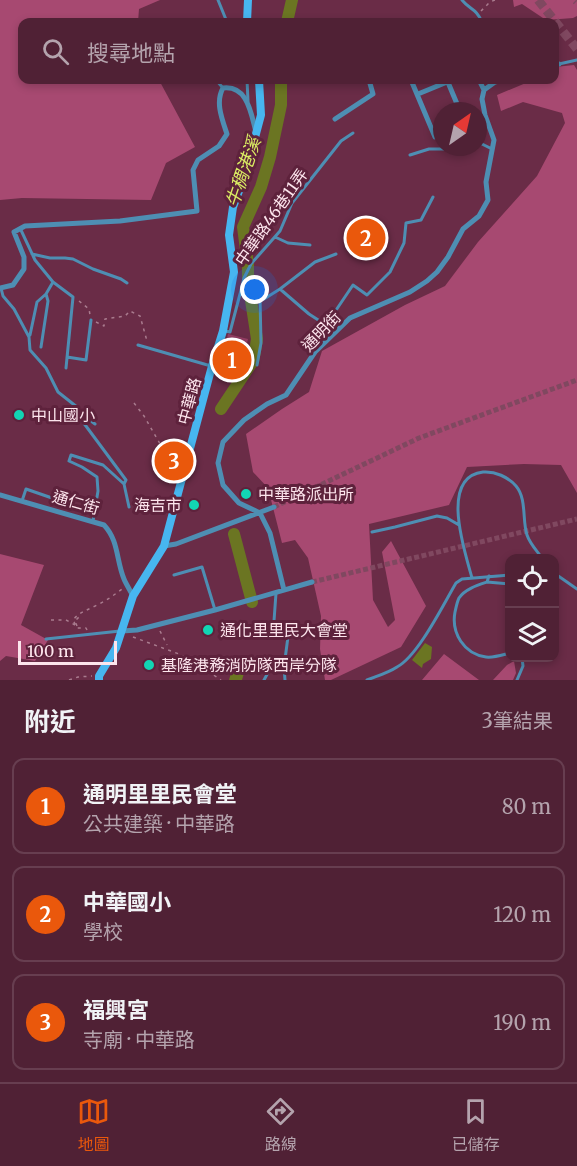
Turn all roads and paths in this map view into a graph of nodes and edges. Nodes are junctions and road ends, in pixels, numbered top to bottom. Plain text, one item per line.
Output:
1 (218, 0) edge
2 (248, 0) edge
3 (462, 0) edge
4 (495, 0) edge
5 (479, 14) junction
6 (225, 18) edge
7 (247, 18) edge
8 (480, 18) edge
9 (577, 60) edge
10 (559, 64) edge
11 (220, 84) edge
12 (247, 84) edge
13 (259, 84) edge
14 (370, 84) edge
15 (413, 84) edge
16 (440, 84) edge
17 (450, 84) edge
18 (481, 84) edge
19 (492, 84) edge
20 (223, 88) junction
21 (484, 90) junction
22 (418, 94) junction
23 (248, 101) junction
24 (457, 102) edge
25 (335, 119) dead end
26 (433, 132) edge
27 (257, 133) junction
28 (353, 133) dead end
29 (487, 146) edge
30 (492, 148) junction
31 (433, 149) edge
32 (410, 155) dead end
33 (433, 197) dead end
34 (20, 228) junction
35 (275, 237) junction
36 (310, 244) dead end
37 (32, 254) junction
38 (336, 254) dead end
39 (52, 282) junction
40 (127, 283) dead end
41 (0, 288) edge
42 (280, 289) junction
43 (46, 294) junction
44 (242, 294) junction
45 (73, 297) junction
46 (259, 298) junction
47 (91, 320) junction
48 (223, 331) junction
49 (29, 337) junction
50 (138, 345) dead end
51 (41, 347) dead end
52 (148, 347) junction
53 (68, 357) junction
54 (257, 365) dead end
55 (212, 366) junction
56 (66, 368) dead end
57 (134, 403) dead end
58 (78, 411) junction
59 (95, 424) dead end
60 (187, 458) junction
61 (124, 484) junction
62 (0, 495) edge
63 (52, 498) dead end
64 (22, 501) junction
65 (129, 507) dead end
66 (274, 507) tunnel mouth
67 (260, 513) junction
68 (93, 521) junction
69 (459, 525) junction
70 (372, 532) dead end
71 (164, 546) junction
72 (539, 554) edge
73 (174, 575) dead end
74 (505, 575) edge
75 (489, 576) junction
76 (559, 576) edge
77 (472, 578) junction
78 (312, 582) tunnel mouth
79 (487, 582) junction
80 (505, 584) edge
81 (127, 585) junction
82 (577, 589) edge
83 (284, 590) junction
84 (276, 593) junction
85 (133, 596) junction
86 (215, 610) junction
87 (79, 617) dead end
88 (51, 620) dead end
89 (157, 624) junction
90 (76, 626) junction
91 (122, 631) junction
92 (87, 634) junction
93 (46, 639) dead end
94 (167, 645) dead end
95 (505, 655) edge
96 (523, 662) edge
97 (284, 667) junction
98 (99, 678) edge
99 (69, 680) edge
100 (221, 680) edge
101 (264, 680) edge
102 (285, 680) edge
103 (367, 680) edge
104 (518, 680) edge

1 - 6 lane
2 - 7 street
3 - 5 lane
4 - 5 path
5 - 8 lane
9 - 10 lane
11 - 20 lane
12 - 23 lane
13 - 27 street, 中華路
14 - 25 street
15 - 22 street
16 - 22 street
17 - 24 street
18 - 21 street
19 - 21 street
20 - 23 street
20 - 34 street
21 - 30 street, 通明街
22 - 26 street
23 - 27 street
27 - 48 street, 中華路
28 - 35 lane, 中華路46巷11弄
29 - 30 lane
30 - 67 street, 通明街
31 - 32 lane
33 - 42 lane
34 - 37 lane
34 - 41 street
35 - 36 lane
35 - 44 lane, 中華路46巷11弄
37 - 39 lane
37 - 40 lane
38 - 42 lane
39 - 43 lane
39 - 45 lane
41 - 49 lane
42 - 46 lane
43 - 49 lane
43 - 51 lane
44 - 46 lane
44 - 48 lane, 中華路46巷11弄
45 - 47 path
45 - 53 lane
46 - 54 lane
47 - 52 path
47 - 53 lane
48 - 55 street, 中華路
49 - 58 lane
50 - 52 lane
52 - 55 lane
53 - 56 lane
55 - 60 street, 中華路
57 - 60 path
58 - 59 lane
58 - 61 lane
60 - 71 street, 中華路
61 - 65 lane
61 - 68 lane
62 - 64 street, 通仁街
63 - 64 lane
64 - 68 street, 通仁街
66 - 67 street
67 - 71 street
67 - 83 street
68 - 81 street, 通仁街
69 - 70 lane
69 - 72 lane
69 - 77 lane
71 - 85 street, 中華路
73 - 86 lane
74 - 75 lane
75 - 77 lane
75 - 79 lane
76 - 82 lane
77 - 103 lane
78 - 83 street
79 - 80 lane
79 - 95 lane
81 - 85 street, 通仁街
81 - 90 path
83 - 84 street
84 - 86 street
84 - 97 lane
85 - 91 street, 中華路
86 - 89 street
87 - 90 path
88 - 90 path
89 - 91 street
89 - 94 path
90 - 92 path
91 - 92 lane
91 - 98 street, 中華路
91 - 100 path
92 - 93 lane
96 - 104 lane
97 - 101 lane
97 - 102 lane
98 - 99 path

